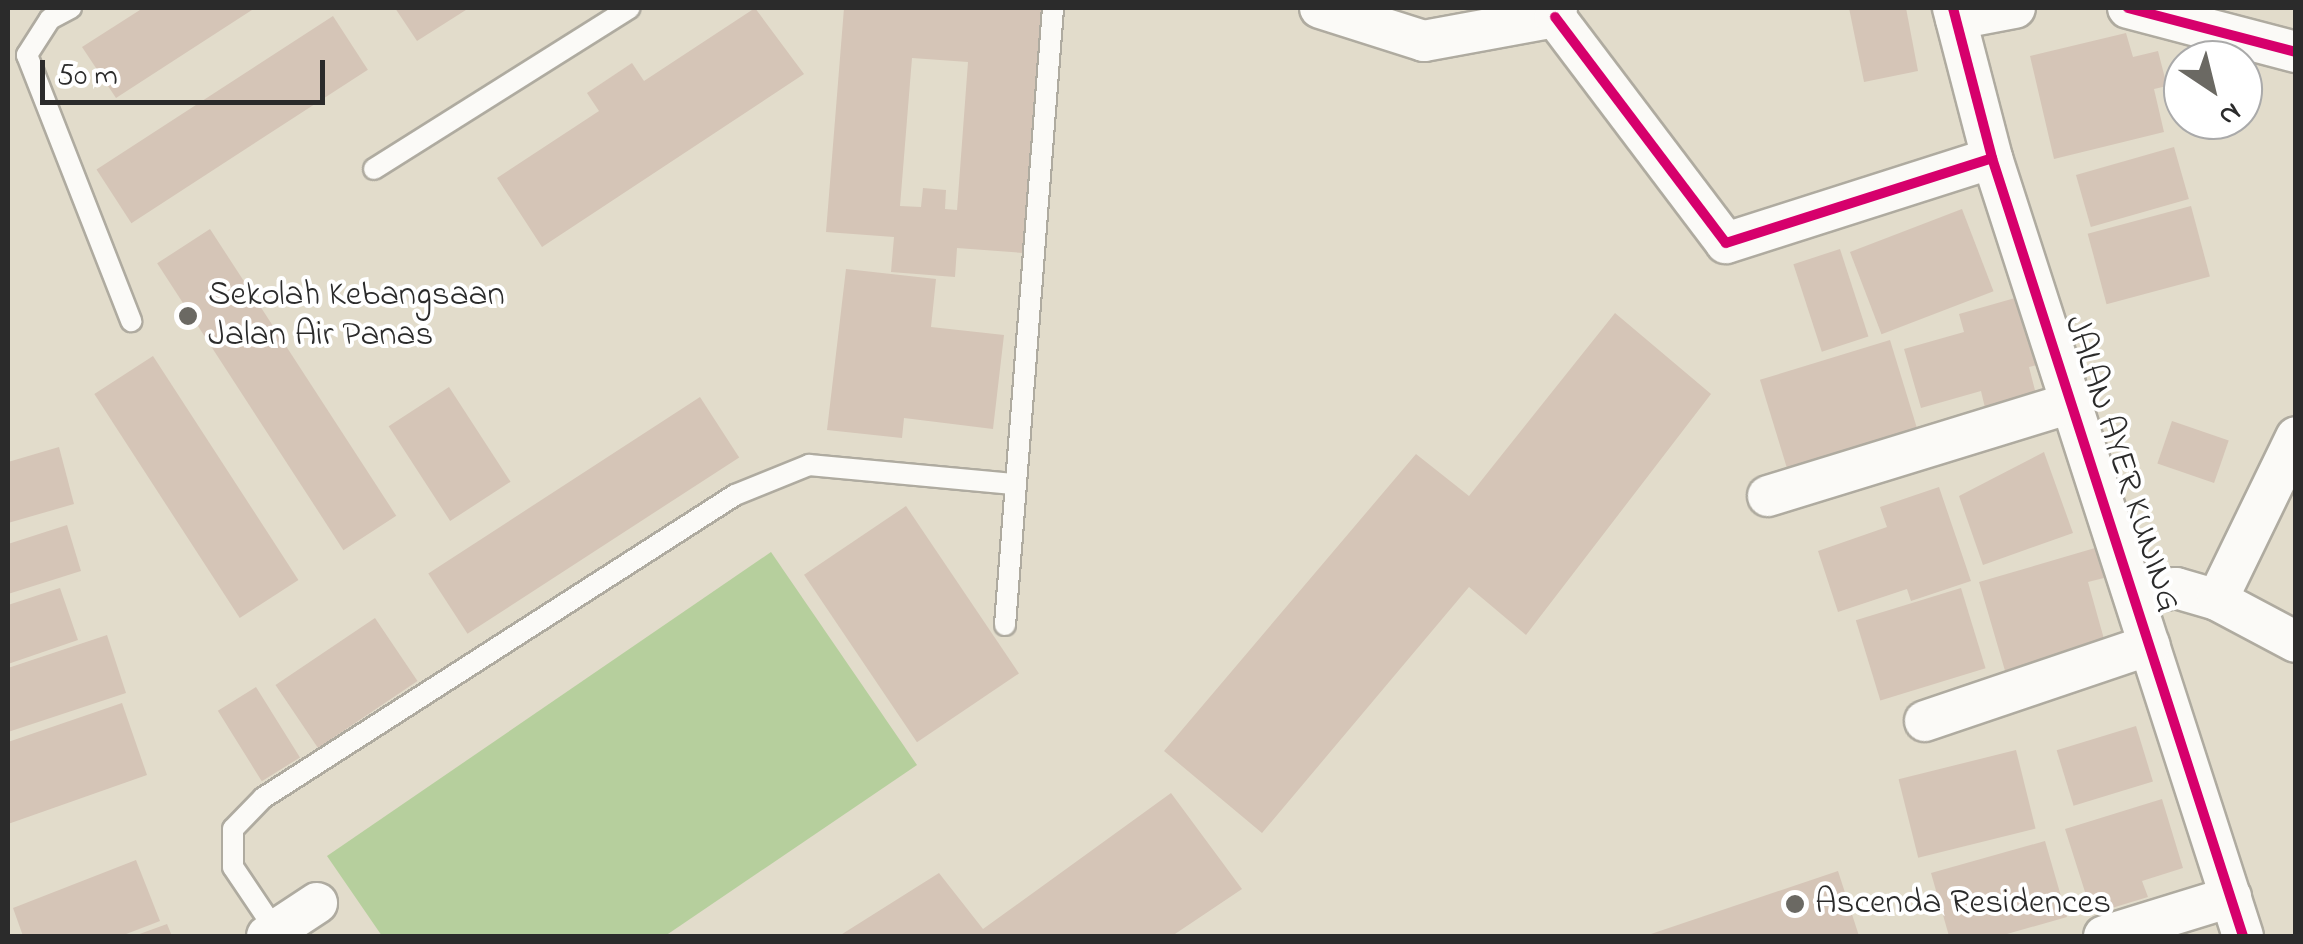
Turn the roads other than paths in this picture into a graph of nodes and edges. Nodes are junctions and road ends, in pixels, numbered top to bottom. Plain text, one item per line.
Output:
1 (71, 8) edge
2 (630, 8) edge
3 (1053, 8) edge
4 (1320, 8) edge
5 (2014, 8) edge
6 (2146, 9) edge
7 (1556, 12) edge
8 (1955, 14) edge
9 (2296, 52) edge
10 (1992, 158) junction
11 (374, 169) dead end
12 (131, 321) dead end
13 (2074, 402) junction
14 (2296, 437) edge
15 (1013, 484) junction
16 (1768, 496) dead end
17 (2135, 596) junction
18 (2217, 600) junction
19 (1005, 625) dead end
20 (2296, 642) edge
21 (2150, 645) junction
22 (1925, 721) dead end
23 (2231, 897) junction
24 (295, 925) edge
25 (2104, 936) edge
26 (2244, 936) edge

1 - 12 lane
2 - 11 lane
3 - 15 lane
4 - 7 street
5 - 8 street
6 - 9 street
7 - 10 street
8 - 10 street, JALAN AYER KUNING
10 - 13 street, JALAN AYER KUNING
13 - 16 street
13 - 17 street, JALAN AYER KUNING
14 - 18 street
15 - 19 lane
15 - 24 lane
17 - 18 street
17 - 21 street, JALAN AYER KUNING
18 - 20 street
21 - 22 street
21 - 23 street, JALAN AYER KUNING
23 - 25 street
23 - 26 street, JALAN AYER KUNING

